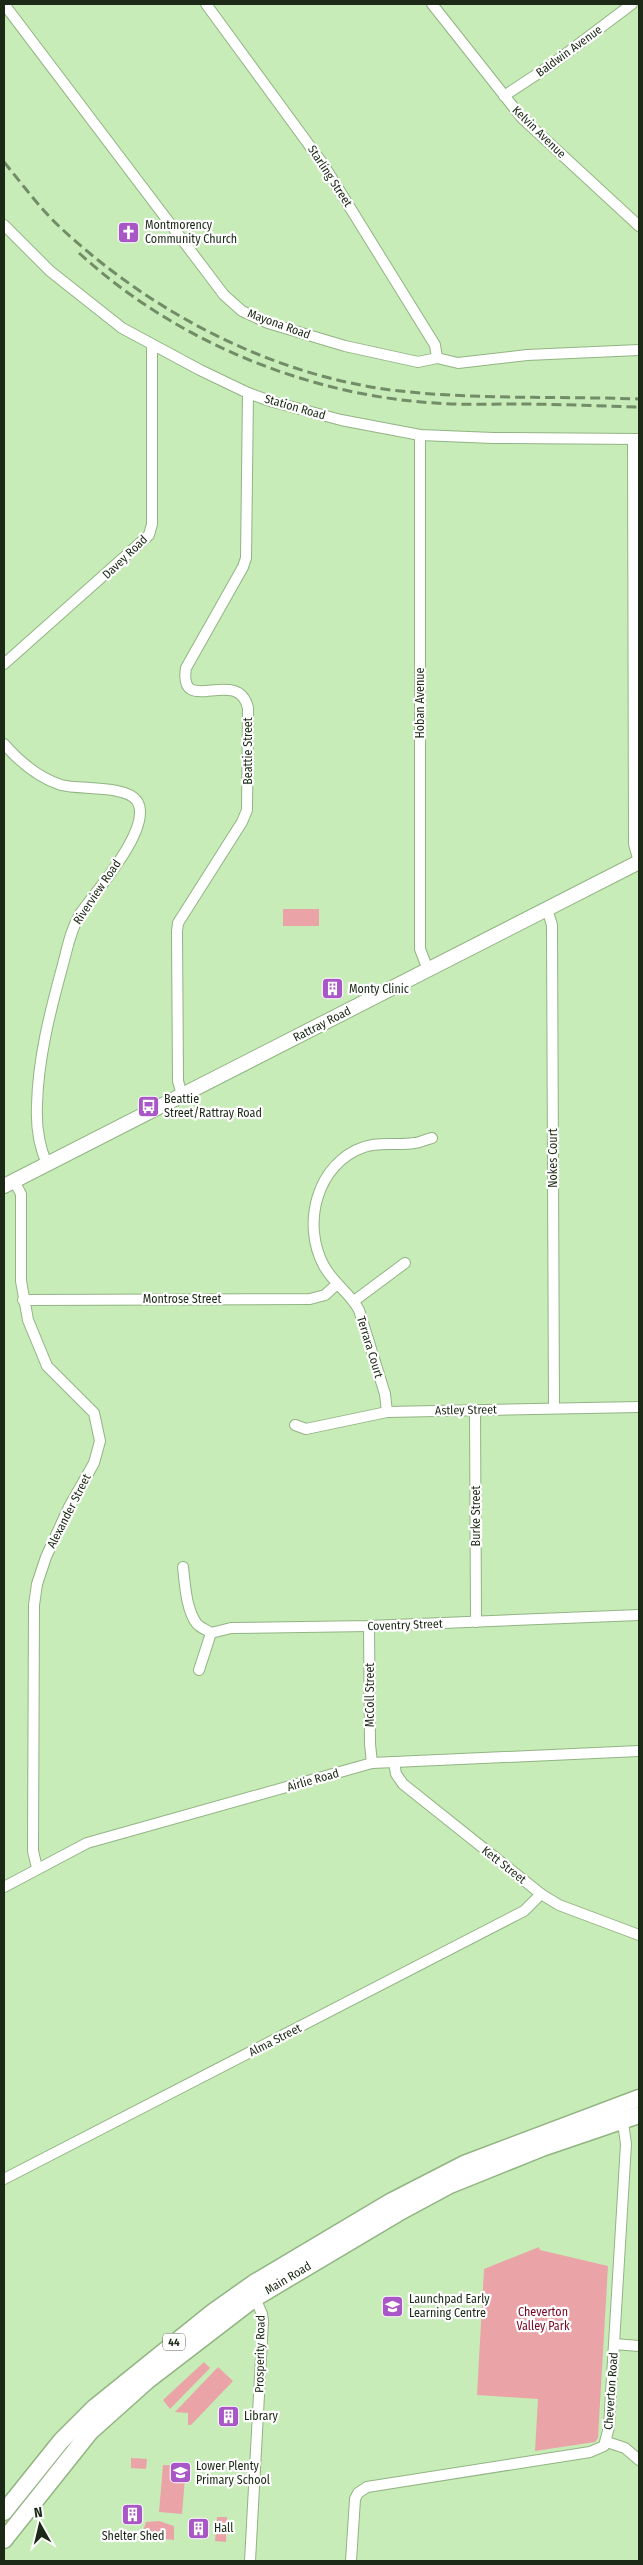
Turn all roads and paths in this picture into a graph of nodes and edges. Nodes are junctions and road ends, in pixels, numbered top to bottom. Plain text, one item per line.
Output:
1 (4, 4) edge
2 (206, 4) edge
3 (432, 4) edge
4 (632, 4) edge
5 (504, 96) junction
6 (4, 225) edge
7 (639, 226) edge
8 (152, 345) junction
9 (639, 350) edge
10 (437, 358) junction
11 (248, 393) junction
12 (420, 435) junction
13 (636, 439) edge
14 (4, 664) edge
15 (4, 744) edge
16 (639, 862) edge
17 (547, 909) junction
18 (428, 970) junction
19 (182, 1095) junction
20 (432, 1138) dead end
21 (47, 1164) junction
22 (9, 1184) edge
23 (405, 1263) dead end
24 (336, 1285) junction
25 (23, 1300) junction
26 (354, 1301) junction
27 (639, 1406) edge
28 (554, 1408) junction
29 (475, 1410) junction
30 (386, 1412) junction
31 (295, 1425) dead end
32 (183, 1567) dead end
33 (639, 1615) edge
34 (476, 1622) junction
35 (370, 1626) junction
36 (211, 1633) junction
37 (199, 1670) dead end
38 (639, 1751) edge
39 (394, 1762) junction
40 (372, 1763) junction
41 (37, 1868) junction
42 (4, 1887) edge
43 (541, 1894) junction
44 (639, 1935) edge
45 (639, 2098) edge
46 (621, 2112) junction
47 (639, 2115) edge
48 (4, 2179) edge
49 (255, 2298) junction
50 (614, 2344) junction
51 (639, 2346) edge
52 (607, 2442) junction
53 (639, 2460) edge
54 (4, 2512) edge
55 (4, 2540) edge
56 (250, 2561) edge
57 (350, 2561) edge

1 - 10 street, Mayona Road
2 - 10 street, Starling Street
3 - 5 street, Kelvin Avenue
4 - 5 street, Baldwin Avenue
5 - 7 street, Kelvin Avenue
6 - 8 street, Station Road
8 - 11 street, Station Road
8 - 14 street, Davey Road
9 - 10 street, Mayona Road
11 - 12 street, Station Road
11 - 19 street, Beattie Street
12 - 13 street, Station Road
12 - 18 street, Hoban Avenue
13 - 16 street
15 - 21 street, Riverview Road
16 - 17 street, Rattray Road
17 - 18 street, Rattray Road
17 - 28 street, Nokes Court
18 - 19 street, Rattray Road
19 - 21 street, Rattray Road
20 - 24 street, Terrara Court
21 - 22 street, Rattray Road
22 - 25 street, Alexander Street
23 - 26 street
24 - 25 street, Montrose Street
24 - 26 street, Terrara Court
25 - 41 street, Alexander Street
26 - 30 street, Terrara Court
27 - 28 street, Astley Street
28 - 29 street, Astley Street
29 - 30 street, Astley Street
29 - 34 street, Burke Street
30 - 31 street, Astley Street
32 - 36 street
33 - 34 street, Coventry Street
34 - 35 street, Coventry Street
35 - 36 street, Coventry Street
35 - 40 street, McColl Street
36 - 37 street
38 - 39 street, Airlie Road
39 - 40 street, Airlie Road
39 - 43 street, Kett Street
40 - 41 street, Airlie Road
41 - 42 street, Airlie Road
43 - 44 street, Kett Street
43 - 48 street, Alma Street
45 - 46 main road, Main Road / 44
46 - 47 main road, Main Road / 44
46 - 49 main road, Main Road / 44
46 - 50 street, Cheverton Road
46 - 54 main road, Main Road / 44
49 - 55 main road, Main Road / 44
49 - 56 street, Prosperity Road
50 - 51 street
50 - 52 street, Cheverton Road
52 - 53 street
52 - 57 street, Cheverton Road

